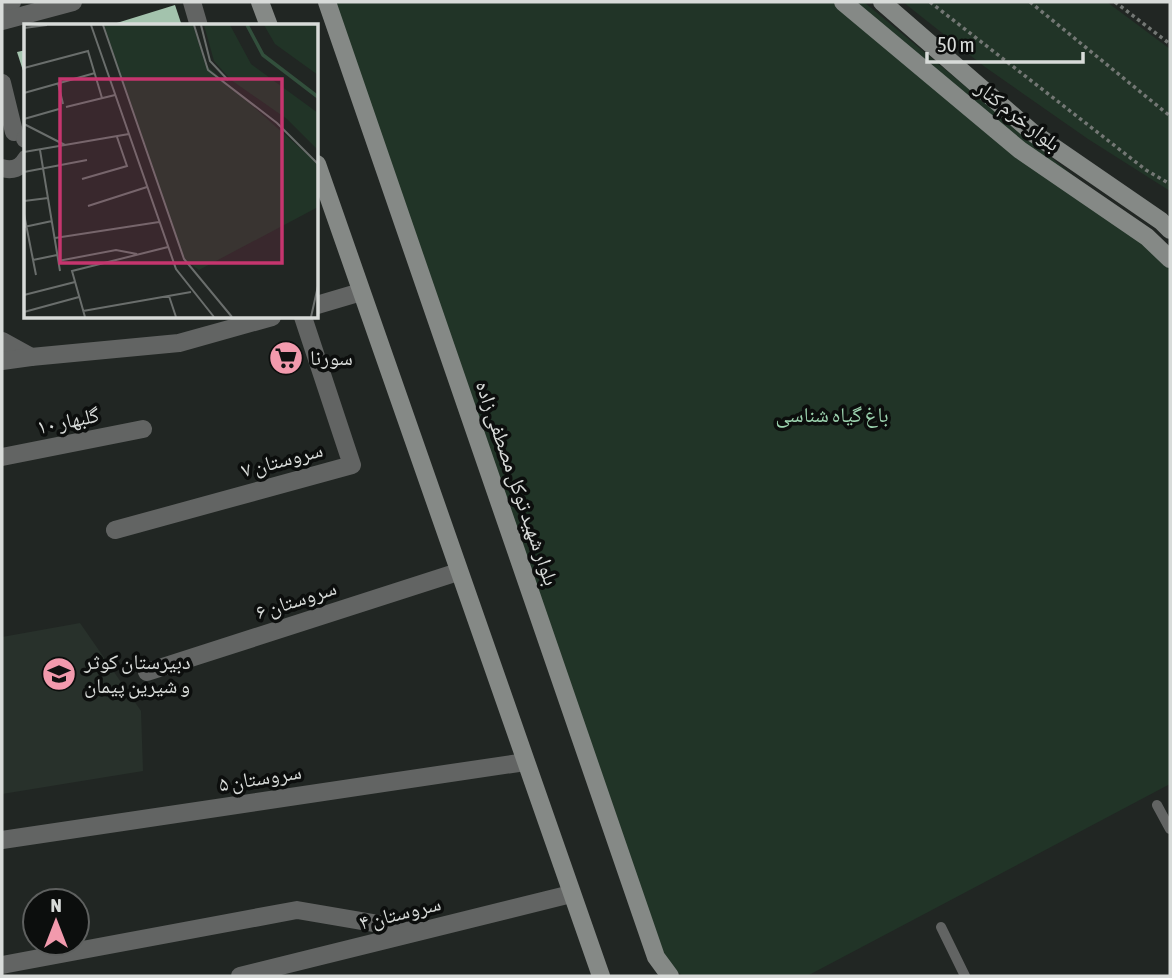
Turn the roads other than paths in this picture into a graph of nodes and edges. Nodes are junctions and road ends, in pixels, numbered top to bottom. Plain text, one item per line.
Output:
1 (12, 2) edge
2 (73, 2) edge
3 (192, 2) edge
4 (260, 2) edge
5 (327, 2) edge
6 (843, 2) edge
7 (882, 2) edge
8 (2, 4) edge
9 (2, 21) edge
10 (199, 24) edge
11 (268, 24) edge
12 (2, 83) edge
13 (19, 137) edge
14 (24, 161) edge
15 (318, 167) edge
16 (2, 168) edge
17 (1170, 230) edge
18 (1170, 259) edge
19 (361, 292) junction
20 (318, 304) edge
21 (268, 318) edge
22 (303, 318) edge
23 (2, 341) edge
24 (31, 357) junction
25 (2, 361) edge
26 (143, 429) dead end
27 (2, 457) edge
28 (115, 530) dead end
29 (458, 572) junction
30 (147, 672) dead end
31 (525, 762) junction
32 (1157, 805) dead end
33 (1170, 829) edge
34 (2, 840) edge
35 (571, 894) junction
36 (941, 927) dead end
37 (420, 931) junction
38 (2, 965) edge
39 (240, 976) edge
40 (601, 976) edge
41 (670, 976) edge
42 (965, 976) edge

1 - 8 street
2 - 9 street
3 - 10 street
4 - 11 main road
5 - 41 main road, بلوار شهید توکل مصطفی زاده
6 - 18 main road, بلوار خرم کنار
7 - 17 main road, بلوار خرم کنار
12 - 13 street
14 - 16 street
15 - 19 main road
19 - 20 street
19 - 29 main road
21 - 24 street
22 - 28 street, سروستان ۷
23 - 24 street
24 - 25 street
26 - 27 street, گلبهار ۱۰
29 - 30 street, سروستان ۶
29 - 31 main road
31 - 34 street, سروستان ۵
31 - 35 main road
32 - 33 lane
35 - 37 street, سروستان ۴
35 - 40 main road
36 - 42 lane
37 - 38 street
37 - 39 street, سروستان ۴

